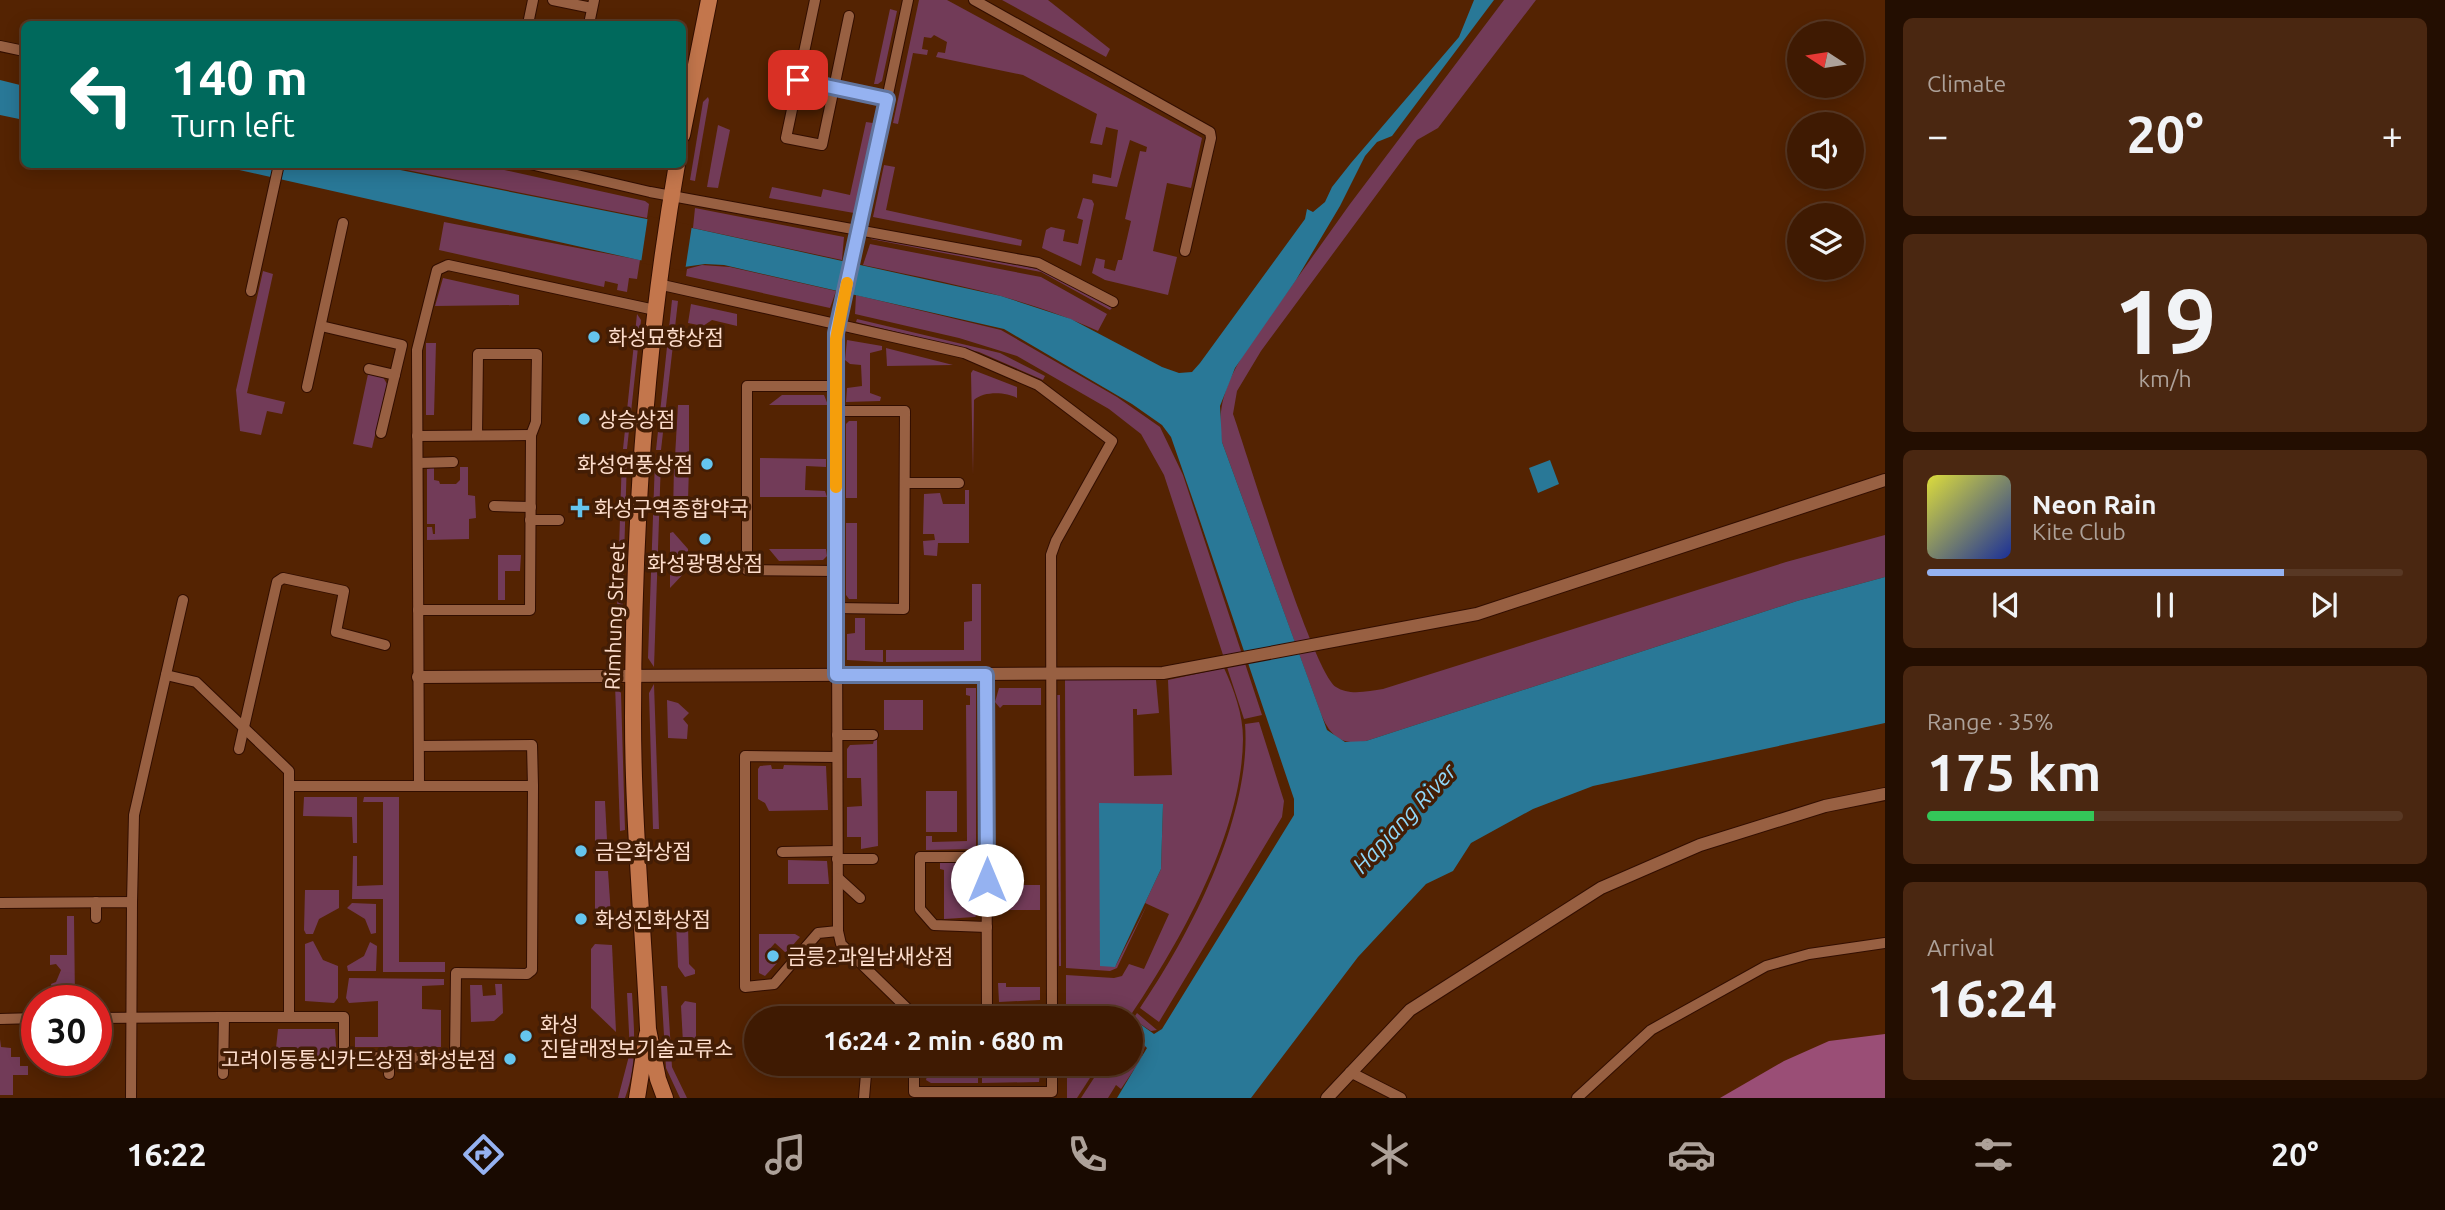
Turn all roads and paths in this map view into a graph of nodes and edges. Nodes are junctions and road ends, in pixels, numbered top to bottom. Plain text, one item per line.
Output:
1 (533, 0) edge
2 (553, 0) edge
3 (709, 0) edge
4 (815, 0) edge
5 (908, 0) edge
6 (974, 0) edge
7 (593, 4) edge
8 (849, 16) dead end
9 (529, 21) edge
10 (0, 46) edge
11 (21, 50) edge
12 (798, 80) junction
13 (834, 88) junction
14 (887, 99) junction
15 (686, 115) edge
16 (278, 168) edge
17 (545, 168) edge
18 (676, 168) edge
19 (671, 201) junction
20 (343, 223) dead end
21 (860, 228) junction
22 (1185, 251) dead end
23 (659, 277) junction
24 (251, 291) dead end
25 (1113, 302) dead end
26 (655, 310) junction
27 (838, 323) junction
28 (321, 326) junction
29 (369, 369) dead end
30 (395, 375) junction
31 (836, 386) junction
32 (307, 387) dead end
33 (836, 411) junction
34 (381, 433) dead end
35 (477, 435) junction
36 (531, 435) junction
37 (417, 436) junction
38 (453, 462) dead end
39 (418, 463) junction
40 (1885, 480) edge
41 (959, 483) dead end
42 (905, 484) junction
43 (494, 506) dead end
44 (531, 507) junction
45 (530, 520) junction
46 (559, 520) dead end
47 (836, 571) junction
48 (183, 600) dead end
49 (836, 608) junction
50 (418, 610) junction
51 (385, 645) dead end
52 (166, 675) junction
53 (836, 675) junction
54 (986, 675) junction
55 (1052, 675) junction
56 (418, 677) junction
57 (634, 677) junction
58 (244, 727) junction
59 (873, 734) dead end
60 (837, 735) junction
61 (418, 746) junction
62 (239, 749) dead end
63 (837, 757) junction
64 (419, 785) junction
65 (289, 786) junction
66 (533, 786) junction
67 (1885, 794) edge
68 (782, 852) dead end
69 (837, 855) junction
70 (987, 857) junction
71 (873, 859) dead end
72 (838, 878) junction
73 (860, 898) dead end
74 (0, 902) edge
75 (96, 902) junction
76 (131, 902) junction
77 (96, 918) dead end
78 (987, 927) junction
79 (838, 931) junction
80 (1885, 943) edge
81 (905, 1006) edge
82 (987, 1006) edge
83 (1052, 1006) edge
84 (131, 1017) junction
85 (224, 1017) junction
86 (289, 1017) junction
87 (0, 1018) edge
88 (21, 1018) edge
89 (112, 1018) edge
90 (648, 1029) junction
91 (389, 1058) junction
92 (1350, 1072) junction
93 (222, 1074) dead end
94 (389, 1074) dead end
95 (866, 1076) edge
96 (914, 1076) edge
97 (1052, 1076) edge
98 (131, 1098) edge
99 (637, 1098) edge
100 (665, 1098) edge
101 (864, 1098) edge
102 (1327, 1098) edge
103 (1401, 1098) edge
104 (1577, 1098) edge

1 - 9 street
2 - 7 street
3 - 15 main road
4 - 12 street
5 - 14 street
6 - 22 street
8 - 13 street
10 - 11 street
12 - 13 street
12 - 13 street
13 - 14 street
14 - 21 street
16 - 24 street
17 - 19 street
18 - 19 main road, Rimhung Street
19 - 21 street
19 - 23 main road, Rimhung Street
20 - 28 street
21 - 25 street
21 - 27 street
23 - 26 main road, Rimhung Street
23 - 27 street
26 - 37 street
26 - 57 main road, Rimhung Street
27 - 31 street
27 - 55 street
28 - 30 street
28 - 32 street
29 - 30 street
30 - 34 street
31 - 33 street
31 - 47 street
33 - 42 street
33 - 47 street
35 - 36 street
35 - 36 street
35 - 37 street
36 - 44 street
37 - 39 street
38 - 39 street
39 - 50 street
40 - 55 street
41 - 42 street
42 - 49 street
43 - 44 street
44 - 45 street
45 - 46 street
45 - 50 street
47 - 49 street
48 - 52 street
49 - 53 street
50 - 56 street
51 - 58 street
52 - 58 street
52 - 76 street
53 - 54 street
53 - 57 street
53 - 60 street
54 - 55 street
54 - 70 street
55 - 83 street
56 - 57 street
56 - 61 street
57 - 90 main road, Rimhung Street
58 - 62 street
58 - 65 street
59 - 60 street
60 - 63 street
61 - 64 street
61 - 66 street
63 - 69 street
63 - 79 street
64 - 65 street
64 - 66 street
65 - 86 street
66 - 91 street
67 - 92 street
68 - 69 street
69 - 71 street
69 - 72 street
70 - 78 street
70 - 78 street
72 - 73 street
72 - 79 street
74 - 75 street
75 - 76 street
75 - 77 street
76 - 84 street
78 - 82 street
79 - 81 street
80 - 104 street
84 - 85 street
84 - 89 street
84 - 98 street
85 - 86 street
85 - 93 street
86 - 91 street
87 - 88 street
90 - 99 main road, Rimhung Street
90 - 100 main road, Rimhung Street
91 - 94 street
92 - 102 street
92 - 103 street
95 - 101 street
96 - 97 street

